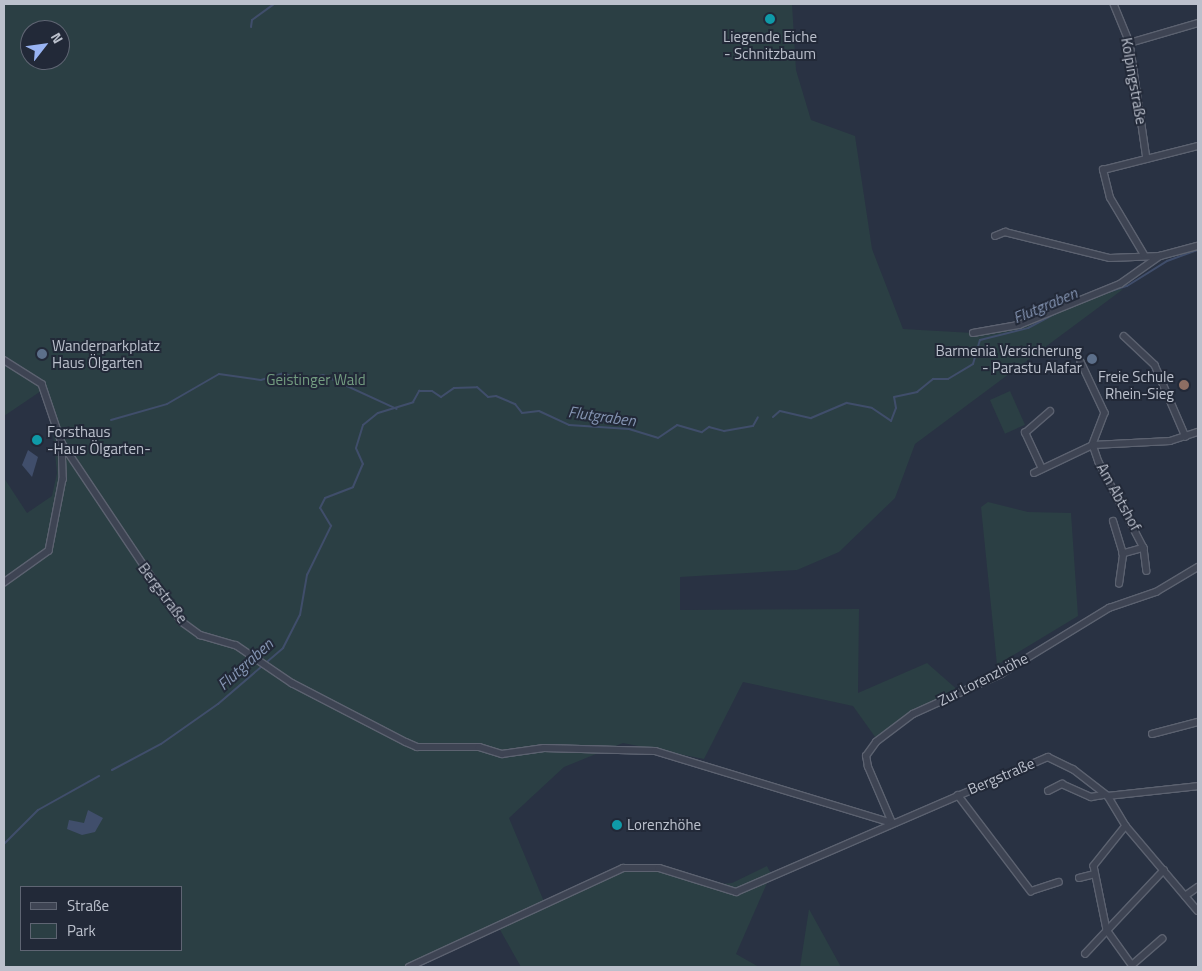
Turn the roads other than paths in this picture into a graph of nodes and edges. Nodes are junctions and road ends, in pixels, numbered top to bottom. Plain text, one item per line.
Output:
1 (1114, 4) edge
2 (1198, 23) edge
3 (1130, 43) junction
4 (1198, 146) edge
5 (1147, 159) junction
6 (995, 236) dead end
7 (1198, 246) edge
8 (1144, 255) junction
9 (1160, 256) junction
10 (973, 333) dead end
11 (1124, 336) dead end
12 (4, 360) edge
13 (1082, 362) dead end
14 (1050, 411) dead end
15 (1198, 432) edge
16 (1186, 437) junction
17 (62, 443) junction
18 (1093, 445) junction
19 (1042, 469) junction
20 (1034, 473) dead end
21 (1113, 522) dead end
22 (1144, 548) junction
23 (1123, 554) junction
24 (1198, 567) edge
25 (1147, 571) dead end
26 (4, 583) edge
27 (1119, 584) dead end
28 (1198, 722) edge
29 (1152, 734) dead end
30 (1198, 786) edge
31 (1048, 791) dead end
32 (958, 795) junction
33 (1106, 796) junction
34 (892, 823) junction
35 (1126, 826) junction
36 (1164, 870) junction
37 (1095, 874) junction
38 (1079, 878) dead end
39 (1059, 882) dead end
40 (1198, 887) edge
41 (1185, 896) junction
42 (1198, 911) edge
43 (1106, 930) junction
44 (1162, 939) dead end
45 (1085, 954) dead end
46 (1133, 966) edge
47 (409, 967) edge

1 - 3 street, Kolpingstraße
2 - 3 street
3 - 5 street, Kolpingstraße
4 - 5 street
5 - 8 street
6 - 8 street
7 - 9 street
8 - 9 street
9 - 10 street
11 - 16 street
12 - 17 street
13 - 18 street, Am Abtshof
14 - 19 street
15 - 16 street, Am Abtshof
16 - 18 street, Am Abtshof
17 - 26 street
17 - 34 street, Bergstraße
18 - 19 street, Am Abtshof
18 - 22 street, Am Abtshof
19 - 20 street, Am Abtshof
21 - 23 street, Am Abtshof
22 - 23 street, Am Abtshof
22 - 25 street, Am Abtshof
23 - 27 street, Am Abtshof
24 - 34 street, Zur Lorenzhöhe
28 - 29 street
30 - 33 street
31 - 33 street
32 - 33 street, Bergstraße
32 - 34 street, Bergstraße
32 - 39 street
33 - 35 street
34 - 47 street, Bergstraße
35 - 36 street
35 - 37 street
36 - 41 street
36 - 43 street
37 - 38 street
37 - 43 street
40 - 41 street
41 - 42 street
43 - 45 street
43 - 46 street
44 - 46 street

